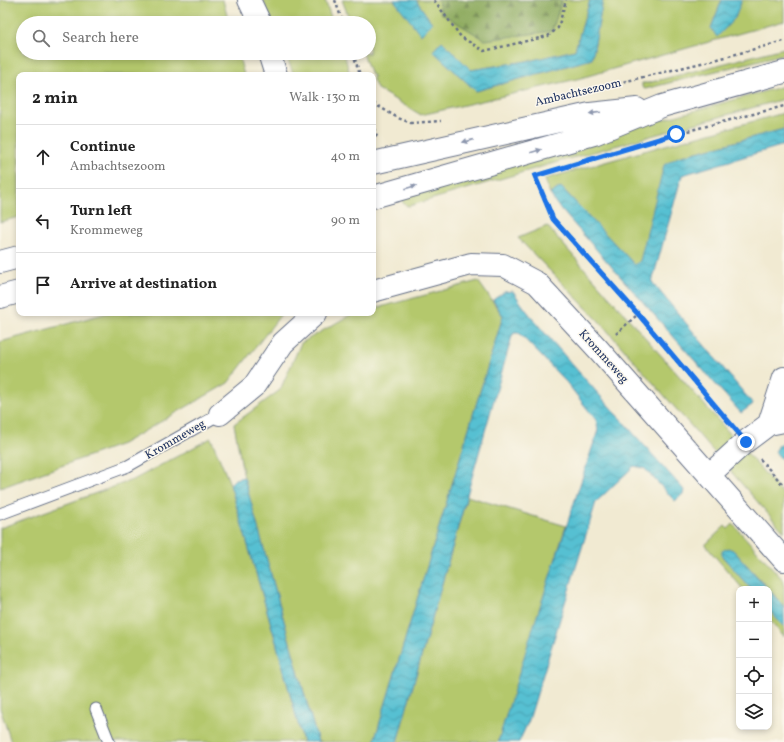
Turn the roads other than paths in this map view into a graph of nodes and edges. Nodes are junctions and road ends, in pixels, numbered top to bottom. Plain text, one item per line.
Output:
1 (249, 0) edge
2 (257, 16) edge
3 (271, 60) edge
4 (275, 72) edge
5 (784, 72) edge
6 (662, 106) junction
7 (376, 162) edge
8 (376, 196) edge
9 (16, 258) edge
10 (0, 262) edge
11 (376, 290) edge
12 (16, 293) edge
13 (0, 297) edge
14 (313, 316) edge
15 (784, 378) edge
16 (220, 414) joint
17 (776, 422) edge
18 (709, 475) junction
19 (0, 514) edge
20 (784, 560) edge
21 (96, 709) dead end
22 (109, 742) edge

1 - 2 street
3 - 4 street
5 - 6 street, Ambachtsezoom
6 -> 7 street, Ambachtsezoom
8 -> 6 street, Ambachtsezoom
9 - 10 street
11 - 18 street, Krommeweg
12 - 13 street
14 - 16 street, Krommeweg
15 - 17 street
16 - 19 lane, Krommeweg
17 - 18 street
18 - 20 street, Krommeweg
21 - 22 lane

